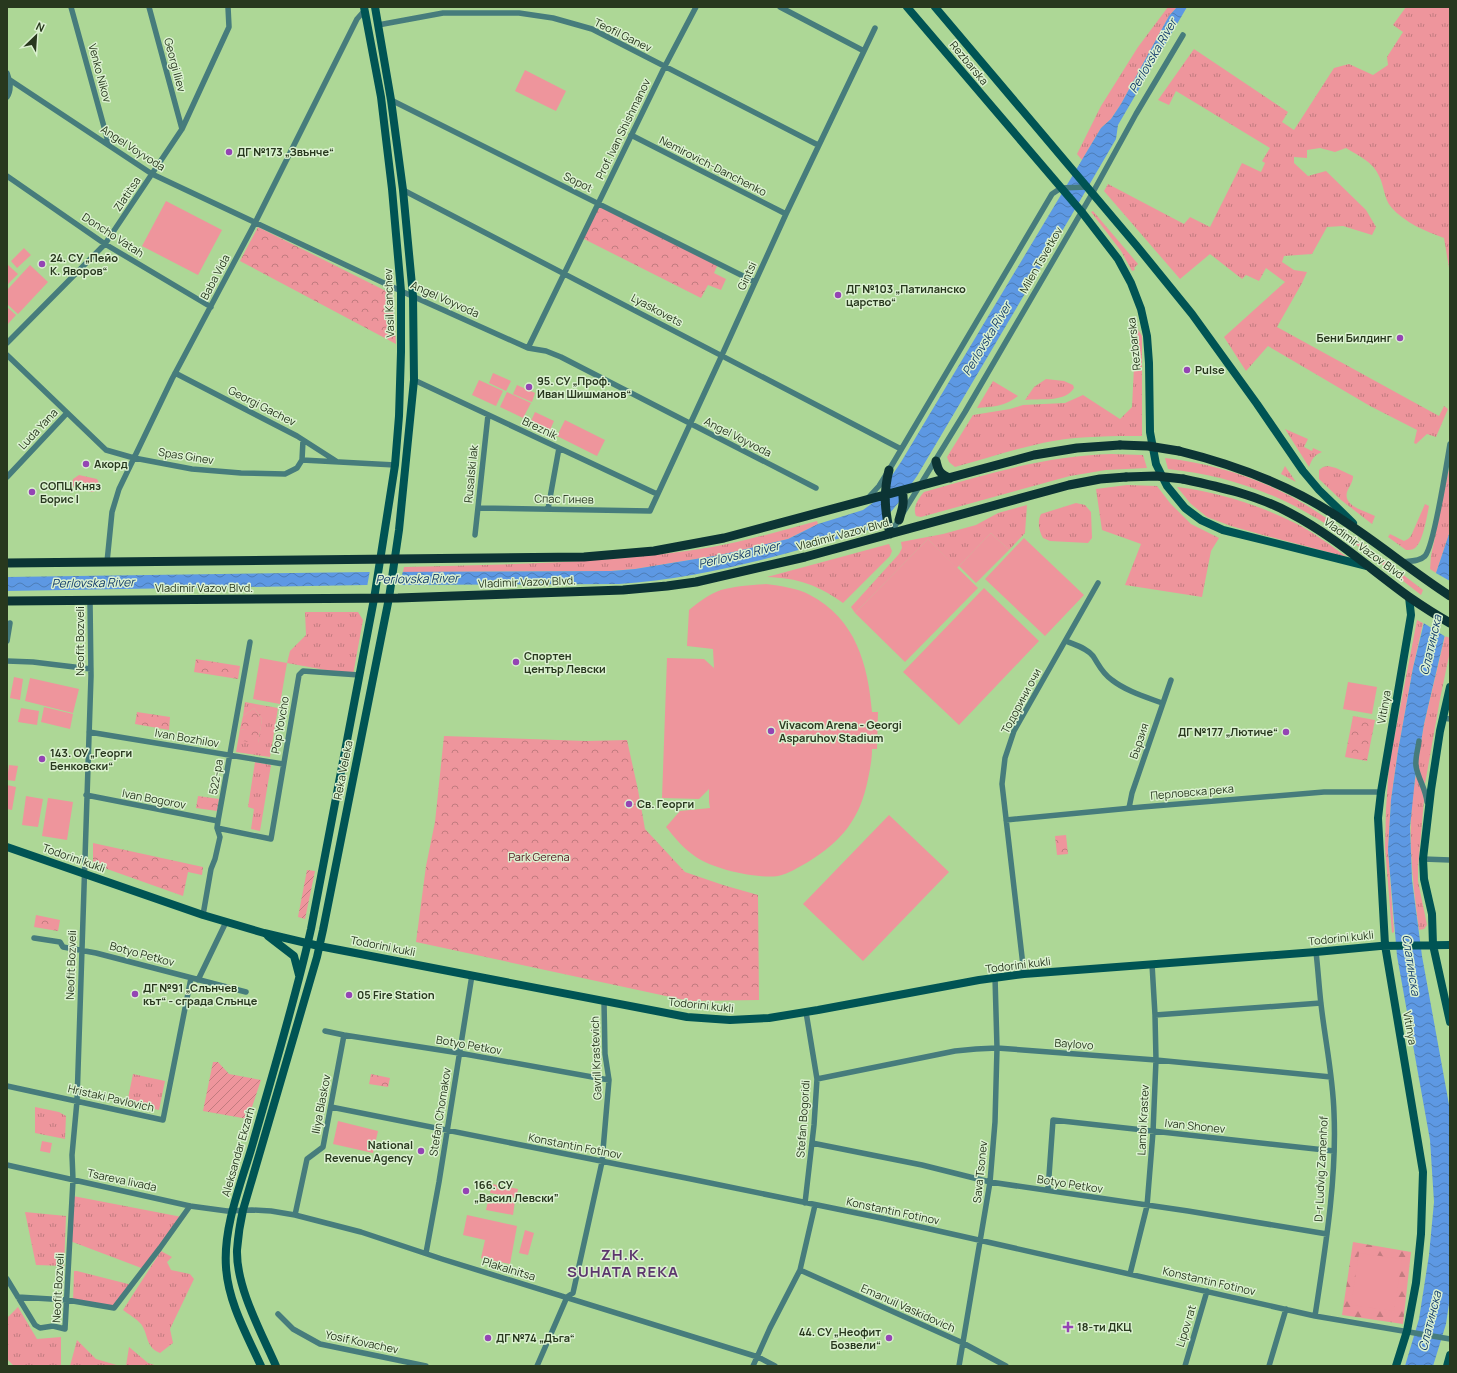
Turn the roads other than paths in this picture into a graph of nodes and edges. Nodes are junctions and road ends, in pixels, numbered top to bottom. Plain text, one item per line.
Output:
1 (71, 7) edge
2 (148, 7) edge
3 (228, 7) edge
4 (374, 7) edge
5 (696, 7) edge
6 (780, 7) edge
7 (907, 7) edge
8 (935, 7) edge
9 (365, 9) edge
10 (378, 24) junction
11 (875, 28) dead end
12 (1183, 35) dead end
13 (864, 50) junction
14 (665, 66) junction
15 (7, 73) edge
16 (10, 80) junction
17 (7, 97) edge
18 (391, 100) junction
19 (182, 129) junction
20 (631, 135) junction
21 (109, 145) junction
22 (818, 145) junction
23 (152, 174) junction
24 (7, 176) edge
25 (1061, 188) junction
26 (403, 190) junction
27 (1089, 191) junction
28 (598, 204) junction
29 (1081, 211) junction
30 (786, 214) junction
31 (255, 223) junction
32 (106, 244) junction
33 (564, 273) junction
34 (755, 282) junction
35 (401, 291) junction
36 (413, 296) junction
37 (210, 307) junction
38 (7, 343) edge
39 (528, 348) junction
40 (7, 356) edge
41 (722, 356) junction
42 (176, 373) junction
43 (414, 380) junction
44 (67, 413) junction
45 (488, 415) junction
46 (690, 423) junction
47 (303, 440) junction
48 (1450, 444) edge
49 (559, 448) junction
50 (901, 449) junction
51 (134, 458) junction
52 (302, 460) junction
53 (936, 461) junction
54 (336, 462) junction
55 (395, 465) junction
56 (888, 470) junction
57 (7, 477) edge
58 (950, 478) junction
59 (921, 486) junction
60 (816, 488) dead end
61 (902, 491) junction
62 (657, 494) junction
63 (884, 496) junction
64 (864, 502) junction
65 (478, 508) junction
66 (548, 509) junction
67 (650, 511) joint
68 (899, 520) junction
69 (890, 534) junction
70 (475, 535) dead end
71 (1370, 539) junction
72 (107, 562) junction
73 (1401, 562) junction
74 (7, 563) edge
75 (380, 563) junction
76 (394, 563) junction
77 (1370, 567) junction
78 (1098, 583) dead end
79 (375, 594) junction
80 (389, 594) junction
81 (1450, 596) edge
82 (1409, 597) junction
83 (7, 601) edge
84 (90, 601) junction
85 (10, 623) dead end
86 (1450, 623) edge
87 (7, 640) edge
88 (1066, 641) junction
89 (250, 642) dead end
90 (7, 661) edge
91 (91, 670) junction
92 (359, 675) junction
93 (1171, 680) dead end
94 (1450, 687) edge
95 (1162, 703) junction
96 (1446, 719) edge
97 (89, 732) junction
98 (1419, 741) dead end
99 (230, 756) junction
100 (283, 764) junction
101 (1381, 792) junction
102 (86, 795) junction
103 (1130, 808) junction
104 (1428, 810) junction
105 (1006, 820) junction
106 (218, 821) junction
107 (218, 828) junction
108 (7, 847) edge
109 (1423, 859) junction
110 (1450, 860) edge
111 (83, 874) junction
112 (203, 915) junction
113 (226, 922) junction
114 (264, 933) junction
115 (34, 938) dead end
116 (308, 943) junction
117 (1389, 945) junction
118 (1433, 945) junction
119 (1450, 945) edge
120 (319, 946) junction
121 (81, 950) junction
122 (1316, 952) junction
123 (1152, 964) junction
124 (1024, 974) junction
125 (472, 975) junction
126 (191, 978) junction
127 (995, 978) junction
128 (198, 980) junction
129 (300, 980) junction
130 (246, 992) dead end
131 (604, 1000) junction
132 (1321, 1003) junction
133 (806, 1012) junction
134 (1155, 1015) junction
135 (1450, 1020) edge
136 (325, 1031) dead end
137 (344, 1035) junction
138 (997, 1048) junction
139 (459, 1053) junction
140 (1156, 1060) junction
141 (1331, 1077) junction
142 (817, 1079) junction
143 (609, 1080) junction
144 (7, 1086) edge
145 (77, 1101) junction
146 (331, 1107) junction
147 (447, 1130) junction
148 (1153, 1132) junction
149 (812, 1143) junction
150 (1334, 1151) junction
151 (602, 1162) junction
152 (7, 1165) edge
153 (73, 1180) junction
154 (990, 1182) junction
155 (1048, 1190) junction
156 (805, 1203) junction
157 (815, 1205) junction
158 (190, 1206) junction
159 (1148, 1206) junction
160 (243, 1210) junction
161 (232, 1211) junction
162 (295, 1215) junction
163 (1327, 1234) junction
164 (981, 1240) junction
165 (426, 1253) junction
166 (800, 1270) junction
167 (1130, 1274) junction
168 (7, 1279) edge
169 (1207, 1291) junction
170 (18, 1297) junction
171 (567, 1297) junction
172 (68, 1300) junction
173 (1286, 1309) junction
174 (278, 1314) dead end
175 (1315, 1316) junction
176 (1410, 1331) junction
177 (1447, 1338) edge
178 (963, 1343) junction
179 (1450, 1355) edge
180 (758, 1357) junction
181 (261, 1366) edge
182 (276, 1366) edge
183 (426, 1366) edge
184 (537, 1366) edge
185 (754, 1366) edge
186 (775, 1366) edge
187 (959, 1366) edge
188 (1006, 1366) edge
189 (1184, 1366) edge
190 (1269, 1366) edge
191 (1396, 1366) edge
192 (1446, 1366) edge

1 - 21 street, Venko Nikov
2 - 19 street, Georgi Iliev
3 - 19 street, Zlatitsa
4 - 10 street, Vasil Kanchev
5 - 14 street, Prof. Ivan Shishmanov
6 - 13 street
7 - 25 street, Rezbarska
8 - 27 street, Rezbarska
9 - 31 street, Baba Vida
9 - 35 street, Vasil Kanchev
10 - 14 street, Teofil Ganev
10 - 18 street, Vasil Kanchev
11 - 13 street, Gintsi
12 - 27 street, Milen Tsvetkov
13 - 22 street, Gintsi
14 - 20 street, Prof. Ivan Shishmanov
14 - 22 street, Teofil Ganev
15 - 16 street
16 - 17 street
16 - 21 street, Angel Voyvoda
18 - 26 street, Vasil Kanchev
18 - 28 street, Sopot
19 - 23 street, Zlatitsa
20 - 28 street, Prof. Ivan Shishmanov
20 - 30 street, Nemirovich-Danchenko
21 - 23 street, Angel Voyvoda
22 - 30 street, Gintsi
23 - 31 street, Angel Voyvoda
23 - 32 street, Zlatitsa
24 - 32 street, Doncho Vatah
25 - 27 street
25 - 29 street, Rezbarska
25 - 50 street
26 - 33 street, Lyaskovets
26 - 36 street, Vasil Kanchev
27 - 29 street, Milen Tsvetkov
27 - 71 street, Rezbarska
28 - 33 street, Prof. Ivan Shishmanov
28 - 34 street, Sopot
29 - 53 street, Milen Tsvetkov
29 - 77 street, Rezbarska
30 - 34 street, Gintsi
31 - 35 street, Angel Voyvoda
31 - 37 street, Baba Vida
32 - 37 street, Doncho Vatah
32 - 38 street, Zlatitsa
33 - 39 street, Prof. Ivan Shishmanov
33 - 41 street, Lyaskovets
34 - 41 street, Gintsi
35 - 36 street, Angel Voyvoda
35 - 55 street, Vasil Kanchev
36 - 39 street, Angel Voyvoda
36 - 43 street, Vasil Kanchev
37 - 42 street, Baba Vida
39 - 46 street, Angel Voyvoda
40 - 44 street, Spas Ginev
41 - 46 street, Gintsi
41 - 50 street, Lyaskovets
42 - 47 street, Georgi Gachev
42 - 51 street, Baba Vida
43 - 45 street, Breznik
43 - 76 street, Vasil Kanchev
44 - 51 street, Spas Ginev
44 - 57 street, Luda Yana
45 - 49 street, Breznik
45 - 65 street, Rusalski lak
46 - 60 street, Angel Voyvoda
46 - 62 street, Gintsi
47 - 52 street
47 - 54 street, Georgi Gachev
48 - 73 street
49 - 62 street, Breznik
49 - 66 street
50 - 56 street
51 - 52 street, Spas Ginev
51 - 72 street, Baba Vida
52 - 54 street
53 - 58 main road
53 - 59 street, Milen Tsvetkov
54 - 55 street
55 - 75 street, Vasil Kanchev
56 - 63 main road
56 - 64 street
58 - 59 main road, Vladimir Vazov Blvd.
58 - 71 main road, Vladimir Vazov Blvd., bridge
59 - 61 main road, Vladimir Vazov Blvd.
59 - 68 street, Milen Tsvetkov
61 - 63 main road, Vladimir Vazov Blvd.
61 - 68 main road
62 - 67 street, Gintsi
63 - 64 main road, Vladimir Vazov Blvd.
63 - 69 main road
64 - 76 main road, Vladimir Vazov Blvd.
65 - 66 street, Спас Гинев
65 - 70 street, Rusalski lak
66 - 67 street, Спас Гинев
68 - 69 street, Milen Tsvetkov
69 - 77 main road, Vladimir Vazov Blvd., bridge
69 - 80 main road, Vladimir Vazov Blvd.
71 - 73 main road, Vladimir Vazov Blvd.
72 - 74 main road, Vladimir Vazov Blvd.
72 - 75 main road, Vladimir Vazov Blvd.
73 - 81 main road, Vladimir Vazov Blvd.
75 - 76 main road, Vladimir Vazov Blvd.
75 - 79 street, Vasil Kanchev
76 - 80 street, Vasil Kanchev
77 - 82 main road, Vladimir Vazov Blvd.
78 - 88 street, Тодорини очи
79 - 80 main road, Vladimir Vazov Blvd.
79 - 84 main road, Vladimir Vazov Blvd.
79 - 92 street, Reka Veleka
80 - 120 street, Reka Veleka
82 - 86 main road, Vladimir Vazov Blvd.
82 - 101 street, Vitinya
83 - 84 main road, Vladimir Vazov Blvd.
84 - 91 street, Neofit Bozveli
85 - 87 street
88 - 95 street
88 - 105 street, Тодорини очи
89 - 99 street, 522-ра
90 - 91 street
91 - 97 street, Neofit Bozveli
92 - 100 street, Pop Yovcho
92 - 116 street, Reka Veleka
93 - 95 street, Бързия
94 - 96 street
95 - 103 street, Бързия
96 - 104 street
97 - 99 street, Ivan Bozhilov
97 - 102 street, Neofit Bozveli
98 - 104 street
99 - 100 street, Ivan Bozhilov
99 - 106 street, 522-ра
100 - 107 street, Pop Yovcho
101 - 103 street, Перловска река
101 - 117 street, Vitinya
102 - 106 street, Ivan Bogorov
102 - 111 street, Neofit Bozveli
103 - 105 street, Перловска река
104 - 109 street
105 - 124 street, Тодорини очи
106 - 107 street, 522-ра
107 - 112 street, 522-ра
108 - 111 street, Todorini kukli
109 - 110 street
109 - 118 street
111 - 112 street, Todorini kukli
111 - 121 street, Neofit Bozveli
112 - 113 street, Todorini kukli
113 - 114 street, Todorini kukli
113 - 128 street
114 - 116 street, Todorini kukli
114 - 129 street
115 - 121 street, Botyo Petkov
116 - 120 street, Todorini kukli
116 - 129 street, Aleksandar Ekzarh
117 - 118 street, Todorini kukli
117 - 122 street, Todorini kukli
117 - 176 street, Vitinya
118 - 119 street, Todorini kukli
118 - 135 street
120 - 125 street, Todorini kukli
120 - 160 street, Aleksandar Ekzarh
121 - 126 street, Botyo Petkov
121 - 145 street, Neofit Bozveli
122 - 123 street, Todorini kukli
122 - 132 street, D-r Ludvig Zamenhof
123 - 124 street, Todorini kukli
123 - 134 street, Lambi Krastev
124 - 127 street, Todorini kukli
125 - 131 street, Todorini kukli
125 - 139 street, Stefan Chomakov
126 - 128 street, Botyo Petkov
126 - 145 street, Hristaki Pavlovich
127 - 133 street, Todorini kukli
127 - 138 street, Sava Tsonev
128 - 130 street, Botyo Petkov
129 - 161 street, Aleksandar Ekzarh
131 - 133 street, Todorini kukli
131 - 143 street, Gavril Krastevich
132 - 134 street
132 - 141 street, D-r Ludvig Zamenhof
133 - 142 street, Stefan Bogoridi
134 - 140 street, Lambi Krastev
136 - 137 street, Botyo Petkov
137 - 139 street, Botyo Petkov
137 - 146 street, Iliya Blaskov
138 - 140 street, Baylovo
138 - 142 street, Baylovo
138 - 154 street, Sava Tsonev
139 - 143 street, Botyo Petkov
139 - 147 street, Stefan Chomakov
140 - 141 street, Baylovo
140 - 148 street, Lambi Krastev
141 - 150 street, D-r Ludvig Zamenhof
142 - 149 street, Stefan Bogoridi
143 - 151 street, Gavril Krastevich
144 - 145 street, Hristaki Pavlovich
145 - 153 street, Neofit Bozveli
146 - 147 street, Konstantin Fotinov
146 - 162 street, Iliya Blaskov
147 - 151 street, Konstantin Fotinov
147 - 165 street, Stefan Chomakov
148 - 150 street, Ivan Shonev
148 - 155 street, Ivan Shonev
148 - 159 street, Lambi Krastev
149 - 154 street, Botyo Petkov
149 - 156 street, Stefan Bogoridi
150 - 163 street, D-r Ludvig Zamenhof
151 - 156 street, Konstantin Fotinov
151 - 171 street, Gavril Krastevich
152 - 153 street, Tsareva livada
153 - 158 street, Tsareva livada
153 - 172 street, Neofit Bozveli
154 - 155 street, Botyo Petkov
154 - 164 street, Sava Tsonev
155 - 159 street, Botyo Petkov
156 - 157 street, Konstantin Fotinov
157 - 164 street, Konstantin Fotinov
157 - 166 street
158 - 161 street, Tsareva livada
158 - 172 street
159 - 163 street, Botyo Petkov
159 - 167 street, Lambi Krastev
160 - 161 street, Plakalnitsa
160 - 162 street, Plakalnitsa
160 - 182 street, Aleksandar Ekzarh
161 - 181 street, Aleksandar Ekzarh
162 - 165 street, Plakalnitsa
163 - 175 street, D-r Ludvig Zamenhof
164 - 167 street, Konstantin Fotinov
164 - 178 street, Sava Tsonev
165 - 171 street, Plakalnitsa
166 - 178 street, Emanuil Vaskidovich
166 - 180 street
167 - 169 street, Konstantin Fotinov
168 - 170 street
169 - 173 street, Konstantin Fotinov
169 - 189 street, Lipov rat
170 - 172 street
170 - 172 street, Neofit Bozveli
171 - 180 street, Plakalnitsa
171 - 184 street, Gavril Krastevich
173 - 175 street, Konstantin Fotinov
173 - 190 street
174 - 183 street, Yosif Kovachev
175 - 176 street, Konstantin Fotinov
176 - 177 street, Konstantin Fotinov
176 - 191 street, Vitinya
178 - 187 street, Sava Tsonev
178 - 188 street, Emanuil Vaskidovich
179 - 192 street
180 - 185 street
180 - 186 street, Plakalnitsa

